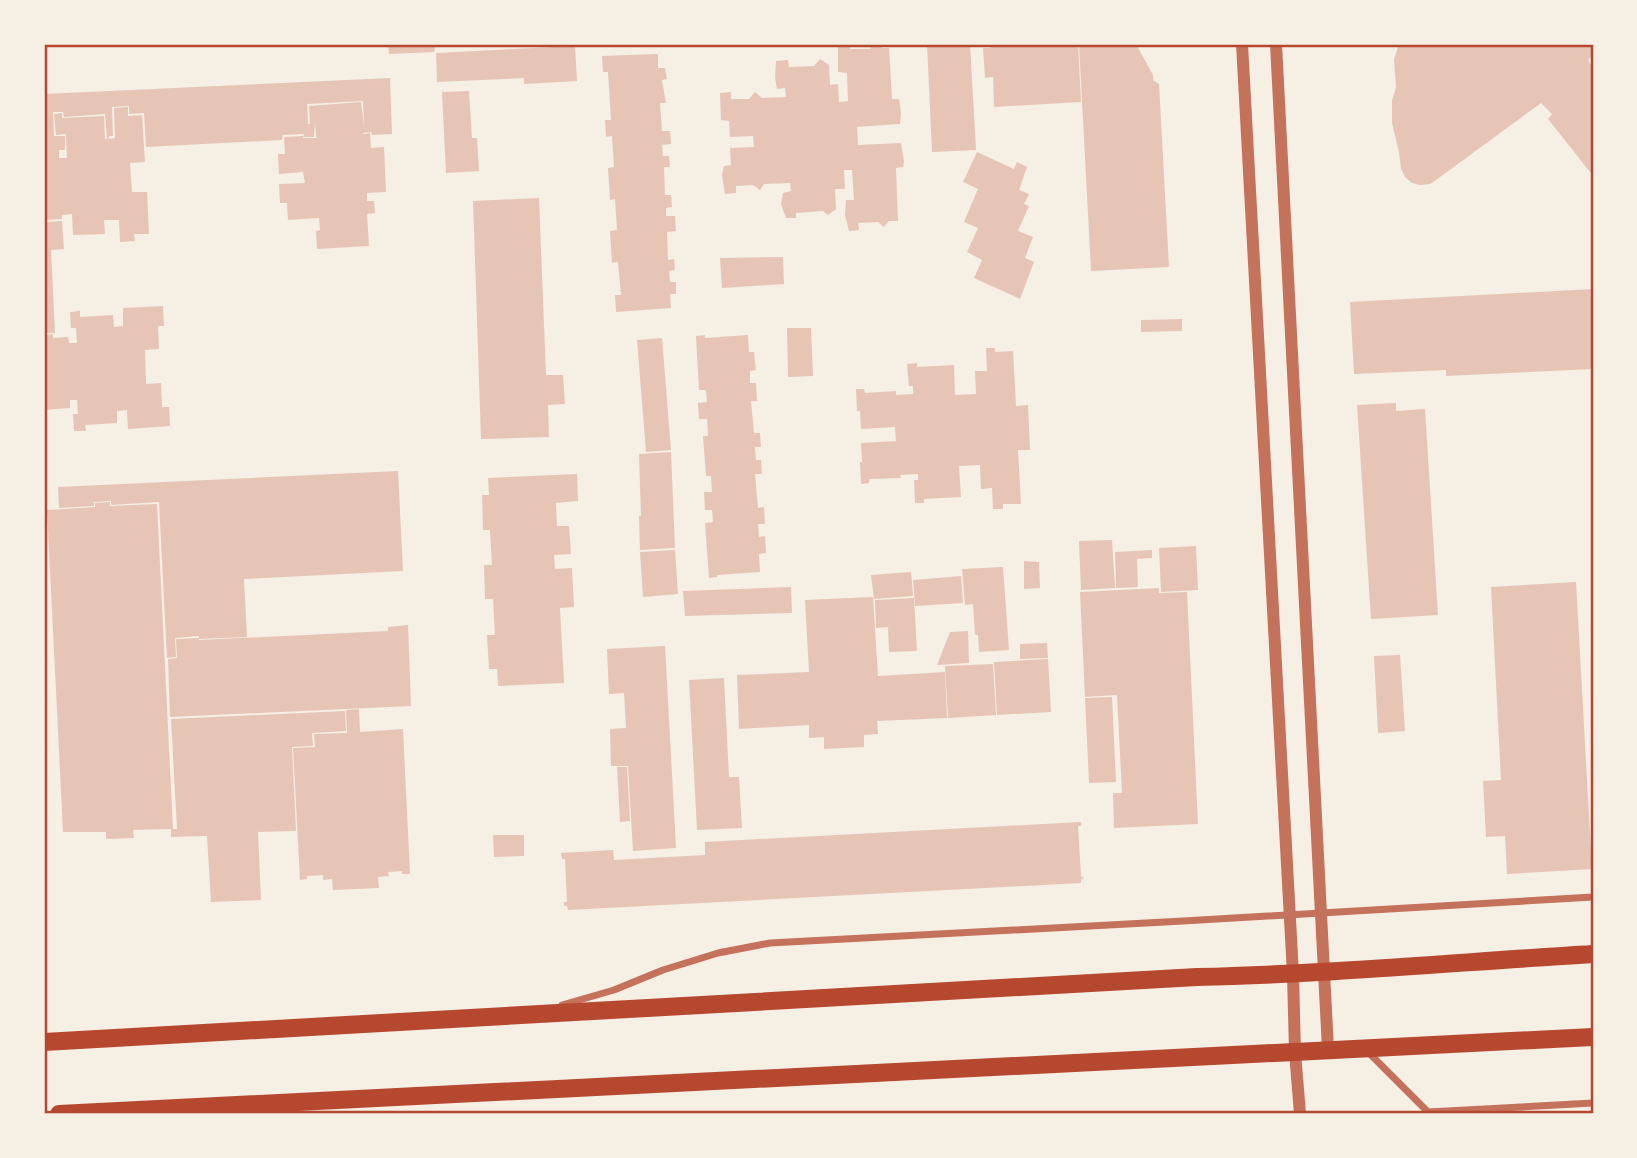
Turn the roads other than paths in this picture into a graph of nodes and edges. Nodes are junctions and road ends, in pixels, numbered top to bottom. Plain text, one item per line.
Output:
1 (1242, 44) edge
2 (1276, 44) edge
3 (1593, 897) edge
4 (1320, 913) junction
5 (1289, 915) junction
6 (1593, 954) edge
7 (1324, 972) junction
8 (1293, 974) junction
9 (517, 1015) junction
10 (1593, 1037) edge
11 (44, 1042) edge
12 (1364, 1048) junction
13 (1328, 1049) junction
14 (1295, 1052) junction
15 (1593, 1103) edge
16 (59, 1114) edge
17 (1300, 1114) edge

1 - 5 street
2 - 4 street
3 - 4 street
4 - 5 street
4 - 7 street
5 - 8 street
5 - 9 street
6 - 7 main road
7 - 8 main road
7 - 13 street
8 - 9 main road
8 - 14 street
9 - 11 main road
10 - 12 main road
12 - 13 main road
12 - 15 street
13 - 14 main road
14 - 16 main road
14 - 17 street

